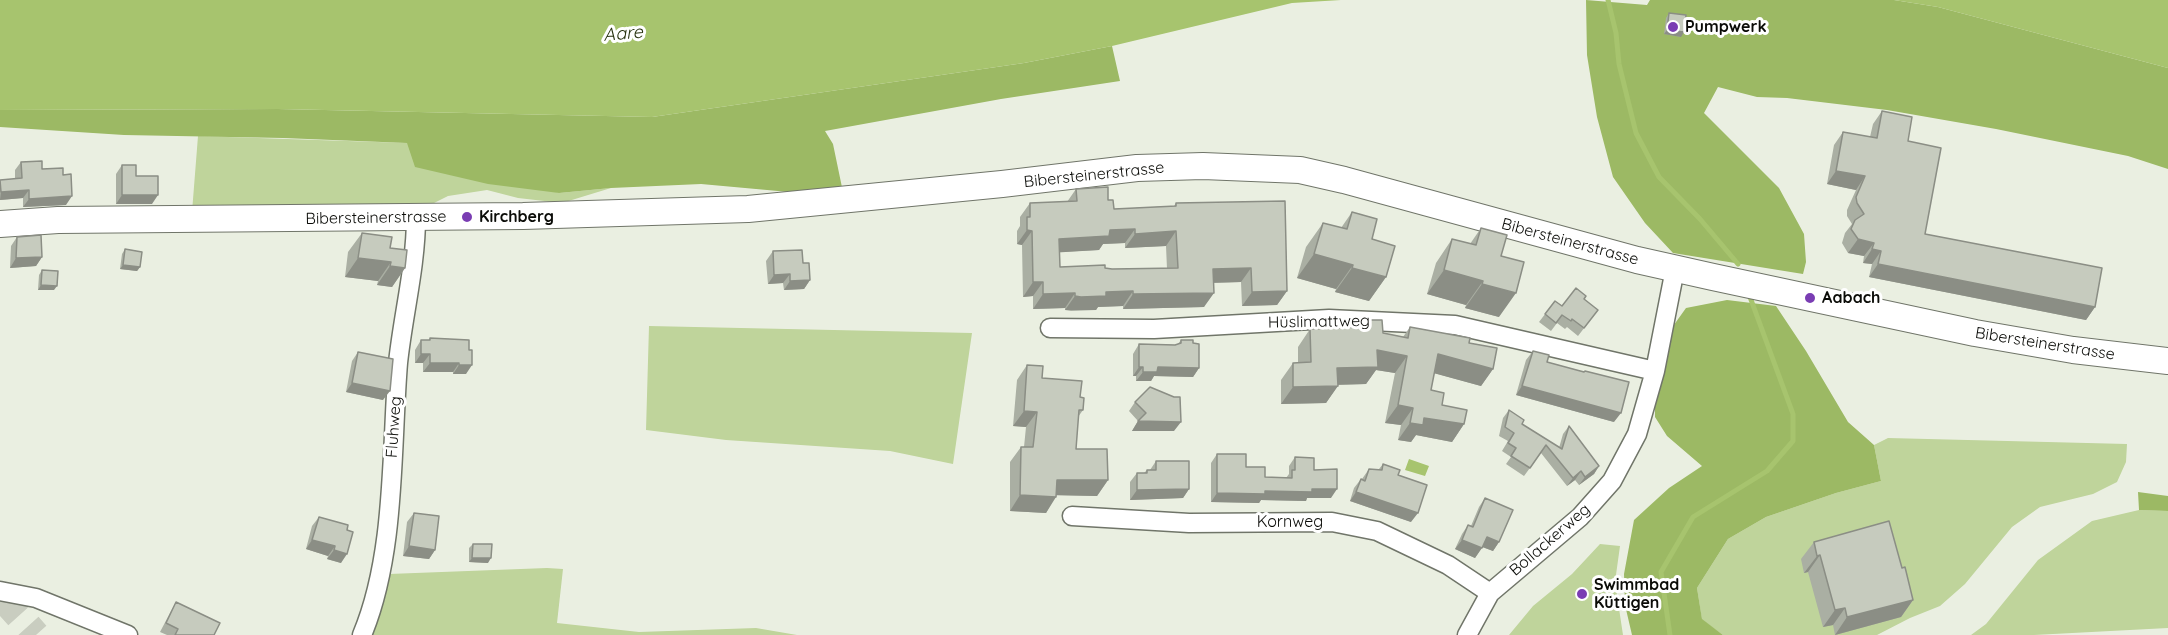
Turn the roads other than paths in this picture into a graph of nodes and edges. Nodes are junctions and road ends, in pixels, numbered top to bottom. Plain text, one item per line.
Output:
1 (416, 217) junction
2 (0, 224) edge
3 (1675, 269) junction
4 (1050, 328) dead end
5 (2168, 361) edge
6 (1655, 371) junction
7 (1072, 516) dead end
8 (0, 591) edge
9 (1491, 593) junction
10 (128, 635) edge
11 (362, 635) edge
12 (1467, 635) edge

1 - 2 main road, Bibersteinerstrasse
1 - 3 main road, Bibersteinerstrasse
1 - 11 street, Fluhweg
3 - 5 main road, Bibersteinerstrasse
3 - 6 street, Bollackerweg
4 - 6 street, Hüslimattweg
6 - 9 street, Bollackerweg
7 - 9 street, Kornweg
8 - 10 street
9 - 12 street, Bollackerweg

